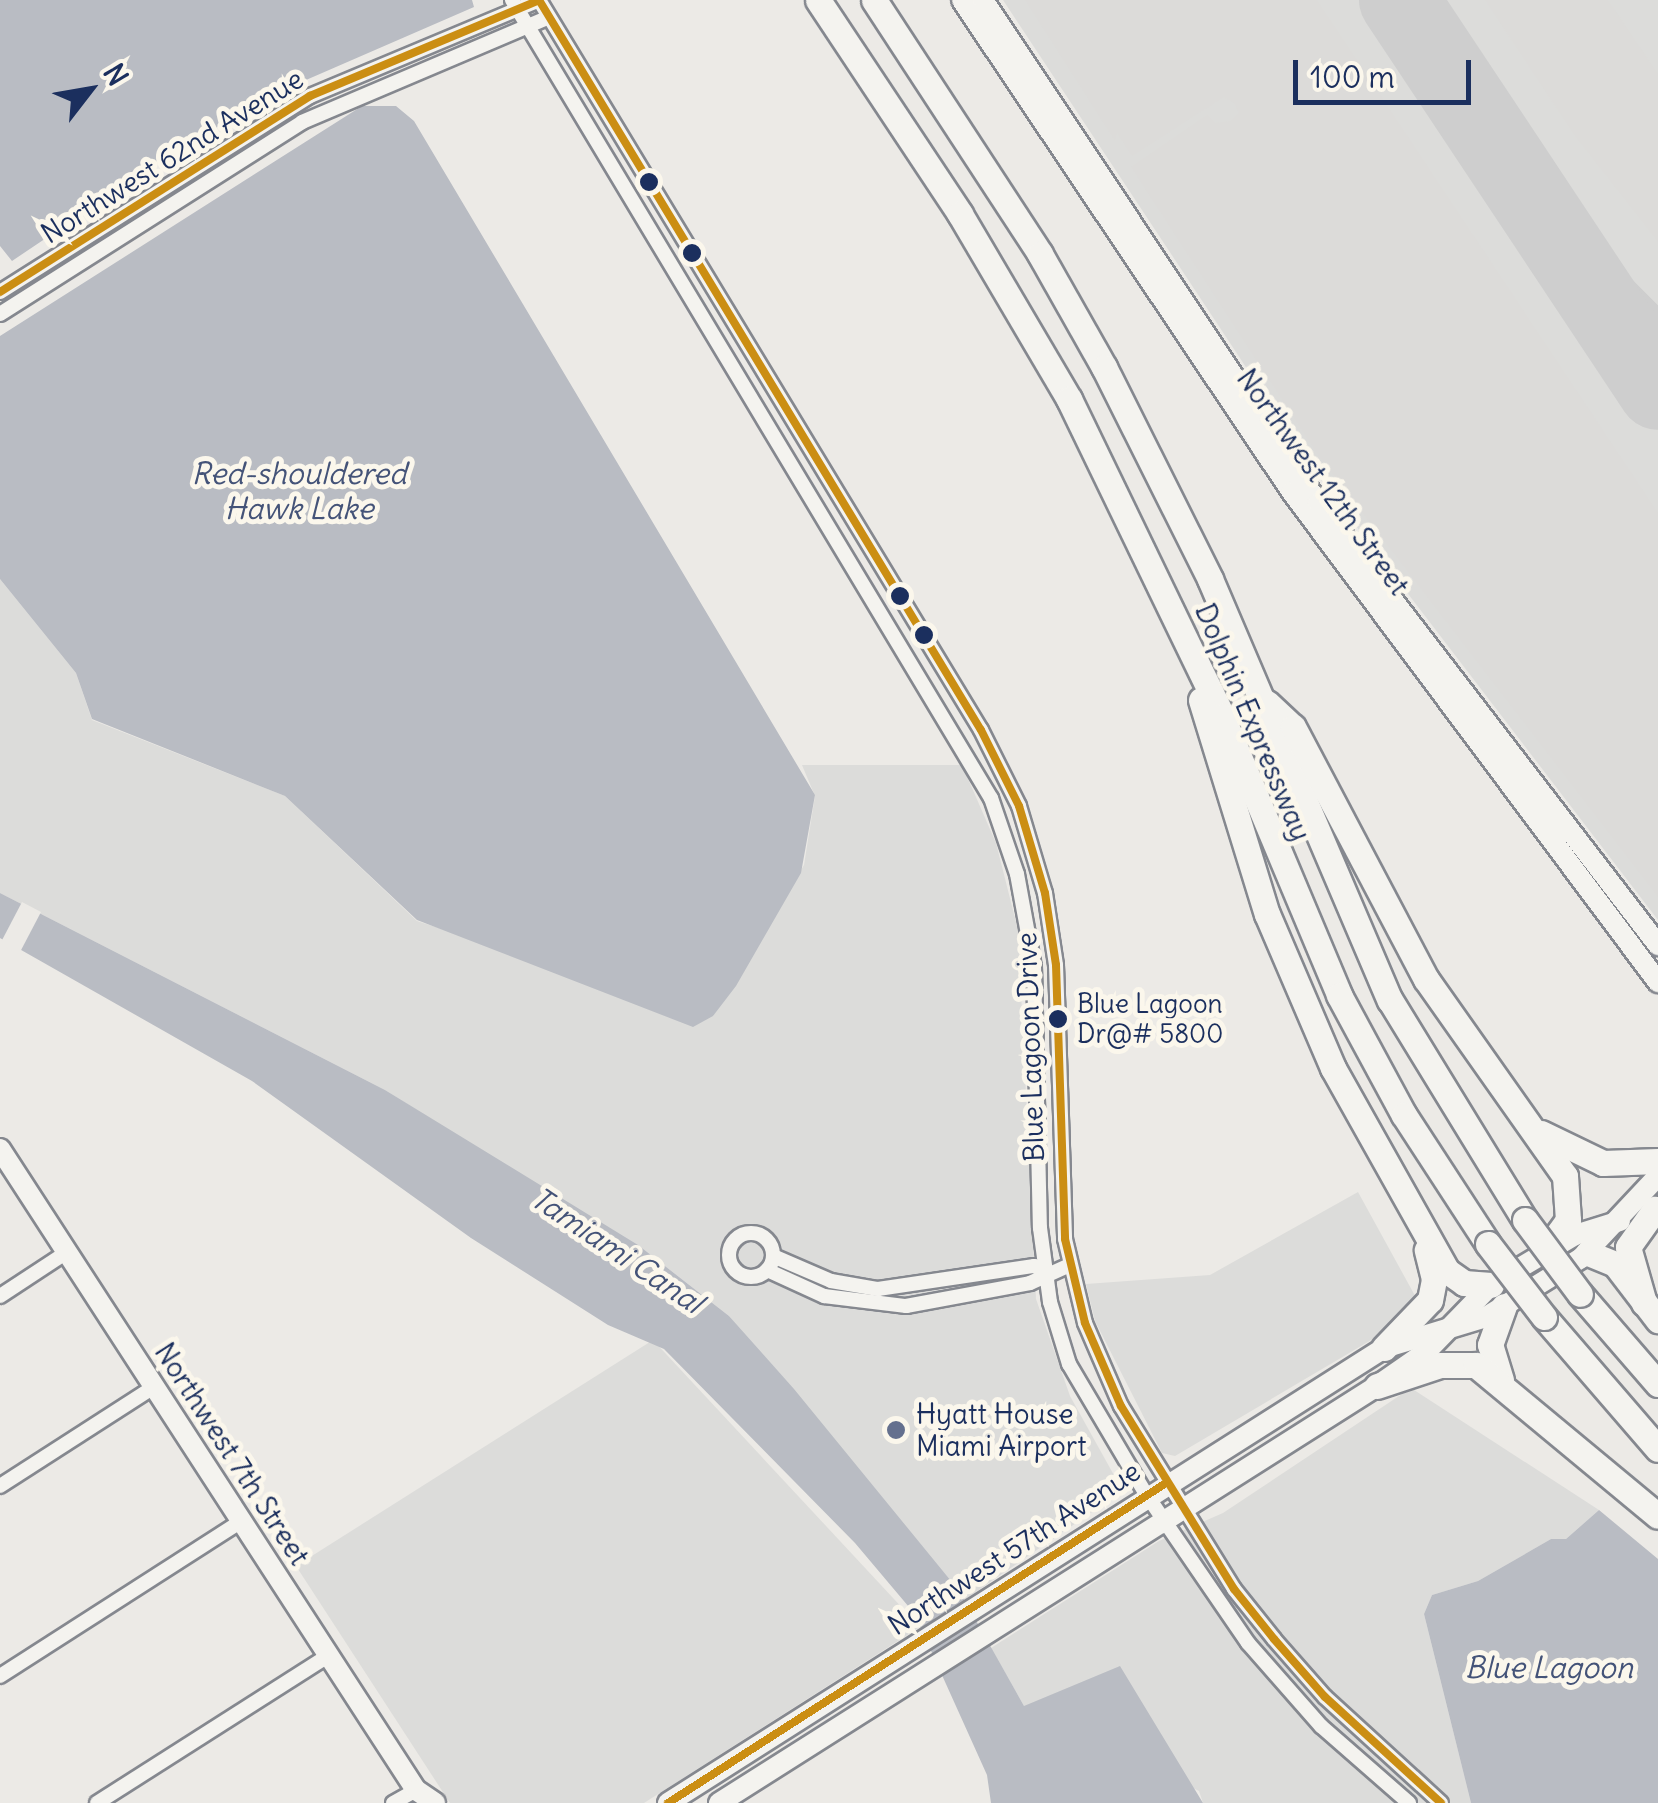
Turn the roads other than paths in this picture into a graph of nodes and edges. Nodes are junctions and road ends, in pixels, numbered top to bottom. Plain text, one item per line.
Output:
1 (539, 0) edge
2 (818, 0) edge
3 (874, 0) edge
4 (962, 0) edge
5 (982, 0) edge
6 (516, 6) edge
7 (549, 17) junction
8 (529, 28) junction
9 (0, 292) edge
10 (0, 314) edge
11 (878, 560) junction
12 (854, 563) junction
13 (1179, 623) junction
14 (1263, 700) junction
15 (1658, 945) edge
16 (1056, 965) junction
17 (1034, 967) junction
18 (1658, 982) edge
19 (1525, 1123) junction
20 (0, 1148) edge
21 (1658, 1161) edge
22 (1658, 1176) edge
23 (1656, 1208) edge
24 (1617, 1221) junction
25 (1422, 1236) junction
26 (68, 1252) junction
27 (1546, 1252) junction
28 (1588, 1253) junction
29 (770, 1263) dead end
30 (1070, 1264) junction
31 (1045, 1271) junction
32 (0, 1296) edge
33 (1497, 1296) junction
34 (1651, 1311) edge
35 (1449, 1327) junction
36 (1374, 1355) junction
37 (1501, 1380) junction
38 (1658, 1384) edge
39 (155, 1386) junction
40 (1377, 1386) junction
41 (1302, 1436) junction
42 (1658, 1448) edge
43 (1166, 1482) junction
44 (0, 1486) edge
45 (1146, 1494) junction
46 (1174, 1515) junction
47 (1658, 1516) edge
48 (243, 1520) junction
49 (330, 1655) junction
50 (0, 1676) edge
51 (826, 1702) junction
52 (774, 1735) junction
53 (794, 1755) junction
54 (744, 1786) junction
55 (417, 1797) edge
56 (97, 1803) edge
57 (394, 1803) edge
58 (436, 1803) edge
59 (668, 1803) edge
60 (719, 1803) edge
61 (1409, 1803) edge
62 (1440, 1803) edge

1 - 6 street, Northwest 62nd Avenue
1 - 7 street, Blue Lagoon Drive
2 - 13 highway, Dolphin Expressway
3 - 14 highway, Dolphin Expressway
4 - 18 main road, Northwest 12th Street
5 - 15 main road, Northwest 12th Street
6 - 8 street, Blue Lagoon Drive
6 - 9 street, Northwest 62nd Avenue
7 - 8 street, Northwest 62nd Avenue
7 - 11 street, Blue Lagoon Drive
8 - 10 street, Northwest 62nd Avenue
8 - 12 street, Blue Lagoon Drive
11 - 12 street
11 - 16 street, Blue Lagoon Drive
12 - 17 street, Blue Lagoon Drive
13 - 25 highway
13 - 42 highway, Dolphin Expressway, bridge
14 - 19 highway
14 - 38 highway, Dolphin Expressway, bridge
16 - 17 street
16 - 30 street, Blue Lagoon Drive
17 - 31 street, Blue Lagoon Drive
19 - 21 highway
19 - 27 highway
20 - 26 main road, Northwest 7th Street
22 - 24 main road, Northwest 57th Avenue
23 - 24 main road
23 - 34 highway
24 - 27 main road, Northwest 57th Avenue
24 - 28 main road, Northwest 57th Avenue
25 - 33 highway
25 - 36 highway
26 - 32 street
26 - 39 main road, Northwest 7th Street
27 - 33 main road, Northwest 57th Avenue
28 - 33 main road, Northwest 57th Avenue
28 - 34 highway
29 - 31 street
30 - 31 street
30 - 43 street, Blue Lagoon Drive
31 - 45 street, Blue Lagoon Drive
33 - 35 main road, Northwest 57th Avenue
33 - 37 highway
35 - 36 main road, Northwest 57th Avenue
35 - 40 main road, Northwest 57th Avenue
36 - 41 main road
36 - 43 main road, Northwest 57th Avenue
37 - 40 highway
37 - 47 highway
39 - 44 street
39 - 48 main road, Northwest 7th Street
40 - 41 main road, Northwest 57th Avenue
41 - 46 main road, Northwest 57th Avenue
43 - 45 main road, Northwest 57th Avenue
43 - 46 street, Blue Lagoon Drive
45 - 46 street, Blue Lagoon Drive
45 - 51 main road, Northwest 57th Avenue
46 - 53 main road, Northwest 57th Avenue
46 - 61 street, Blue Lagoon Drive
46 - 62 street, Blue Lagoon Drive
48 - 49 main road, Northwest 7th Street
48 - 50 street
49 - 55 main road, Northwest 7th Street
49 - 56 street
51 - 52 main road, Northwest 57th Avenue
51 - 53 main road
52 - 54 main road
52 - 59 main road, Northwest 57th Avenue
53 - 54 main road, Northwest 57th Avenue
54 - 60 main road, Northwest 57th Avenue
55 - 57 street
55 - 58 main road, Northwest 7th Street

